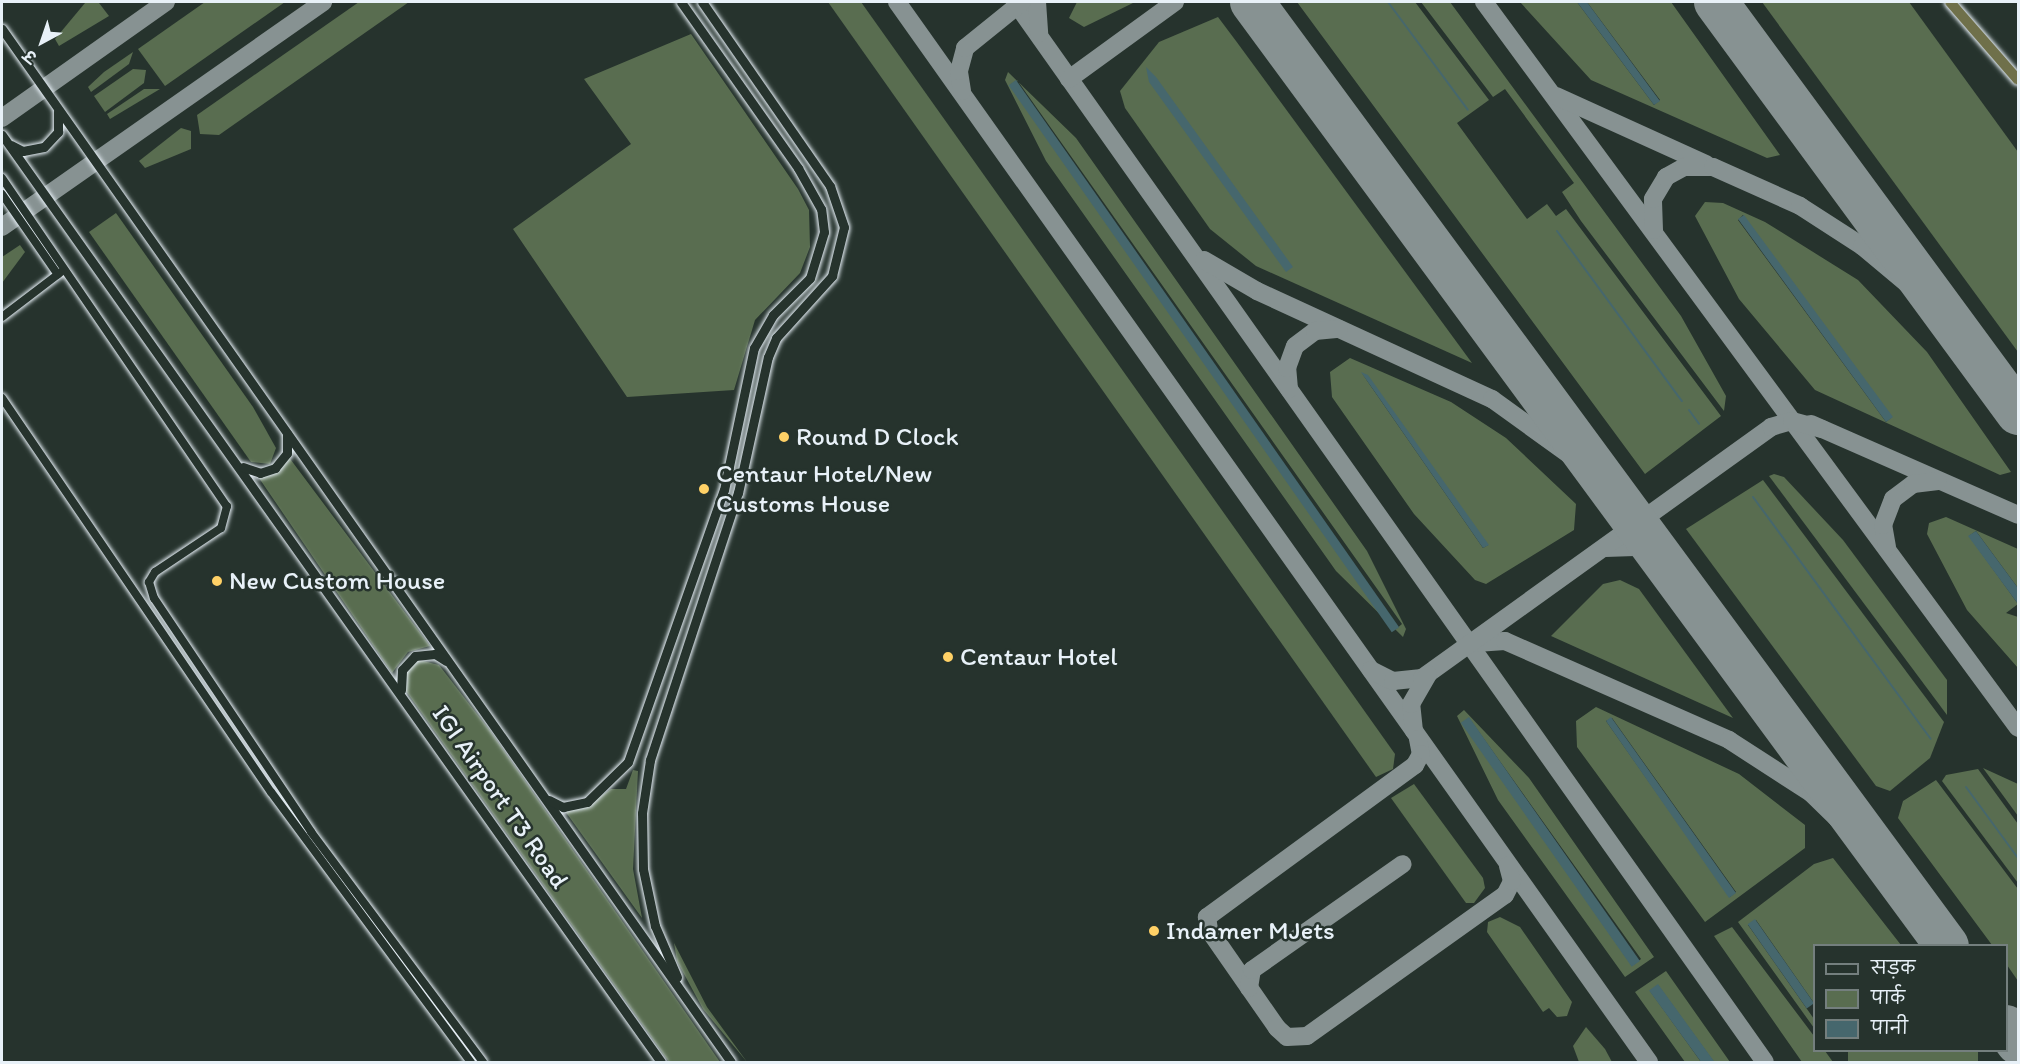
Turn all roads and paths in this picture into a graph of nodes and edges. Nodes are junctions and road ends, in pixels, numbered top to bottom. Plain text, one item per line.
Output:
1 (681, 2) edge
2 (702, 2) edge
3 (1950, 2) edge
4 (2, 29) edge
5 (2019, 80) edge
6 (58, 109) junction
7 (4, 138) edge
8 (2, 178) edge
9 (2, 194) edge
10 (62, 273) junction
11 (2, 317) edge
12 (2, 398) edge
13 (283, 427) junction
14 (237, 460) junction
15 (451, 665) junction
16 (404, 698) junction
17 (542, 795) junction
18 (690, 1004) junction
19 (729, 1061) edge
20 (471, 1062) edge
21 (483, 1062) edge
22 (661, 1062) edge

1 - 17 main road
2 - 18 main road
3 - 5 highway
4 - 6 main road
6 - 7 main road
6 - 13 main road
7 - 14 main road, IGI Airport T3 Road
8 - 10 street
9 - 10 street
10 - 11 street
10 - 21 street
12 - 20 street
13 - 14 main road
13 - 15 main road
14 - 16 main road, IGI Airport T3 Road
15 - 16 main road
15 - 17 main road
16 - 22 main road, IGI Airport T3 Road
17 - 18 main road
18 - 19 main road

